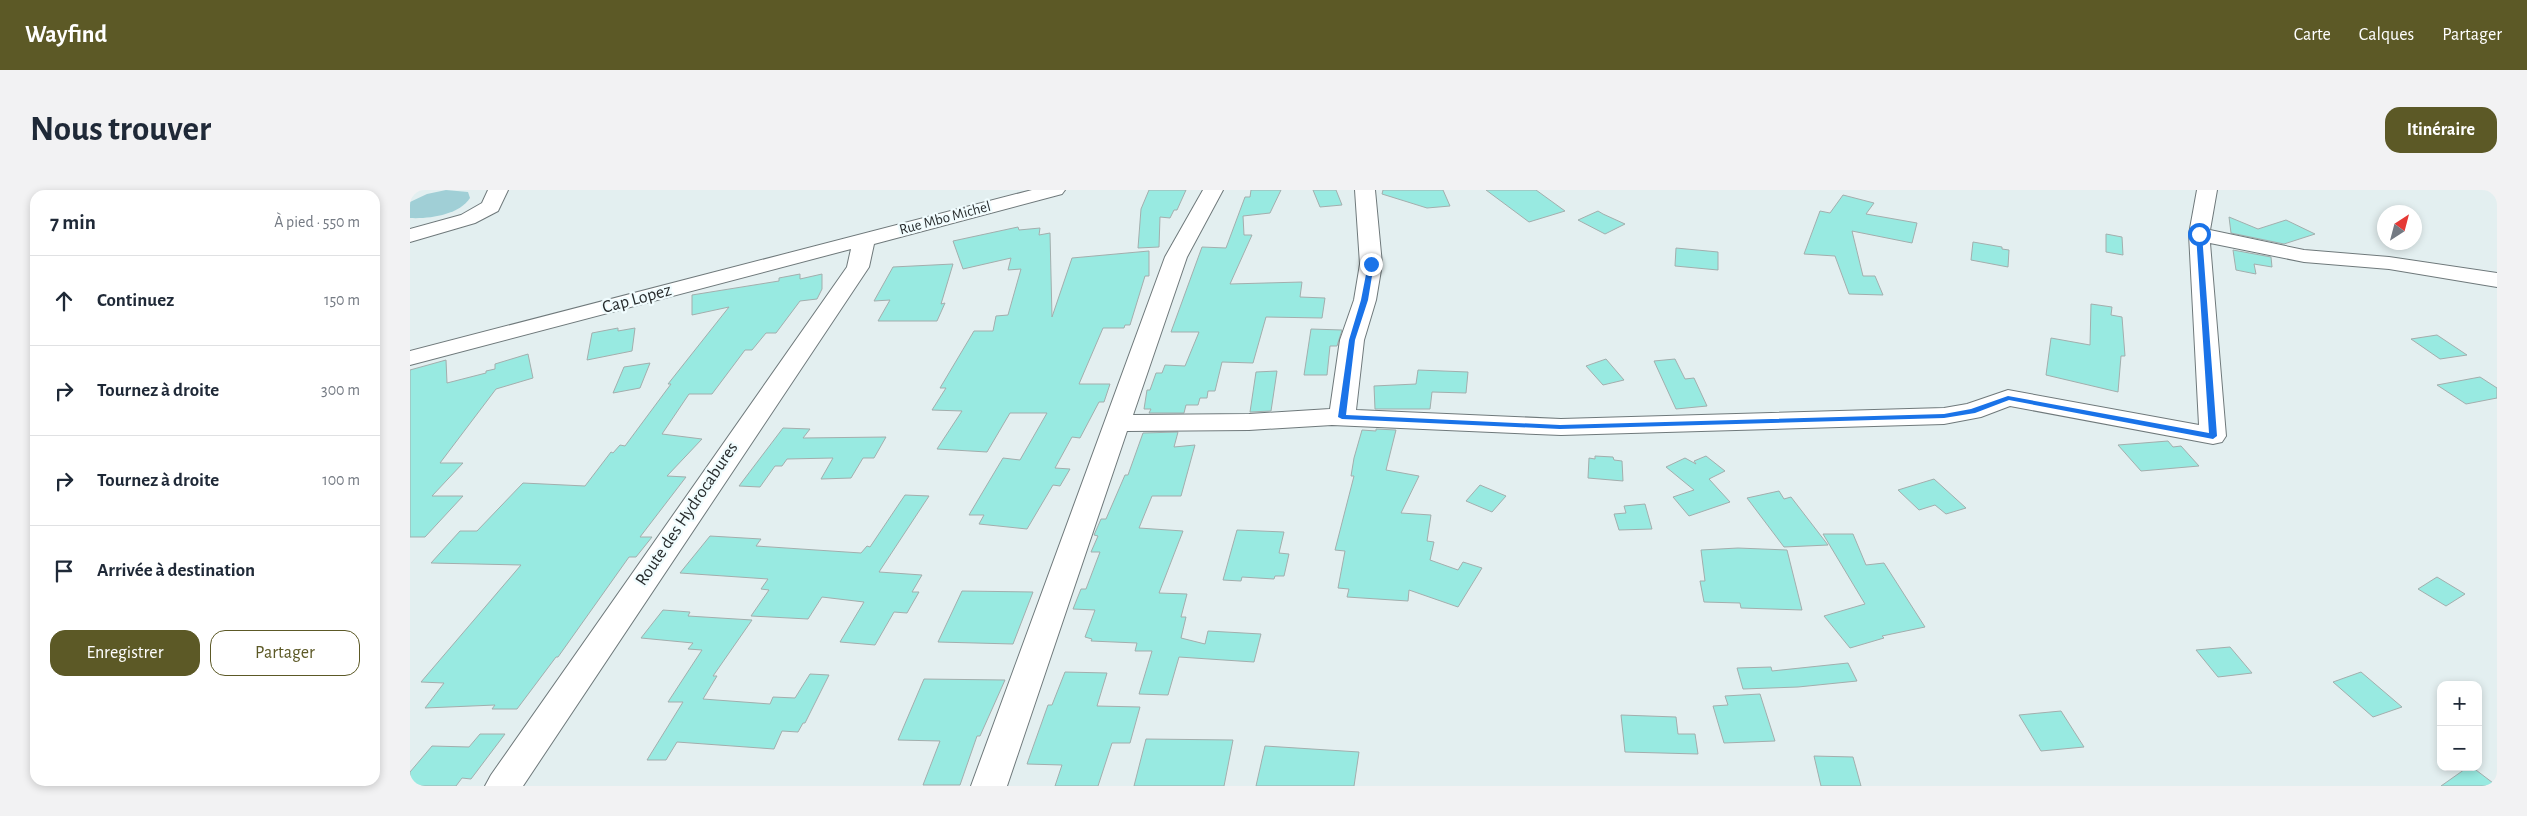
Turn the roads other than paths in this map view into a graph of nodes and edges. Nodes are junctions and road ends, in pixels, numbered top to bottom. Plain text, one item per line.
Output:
1 (498, 190) edge
2 (1055, 190) edge
3 (1213, 190) edge
4 (1365, 190) edge
5 (2207, 190) edge
6 (2199, 234) junction
7 (410, 236) edge
8 (864, 240) junction
9 (2497, 280) edge
10 (410, 358) edge
11 (1342, 417) junction
12 (1117, 423) junction
13 (503, 786) edge
14 (989, 786) edge

1 - 7 street
2 - 8 street, Rue Mbo Michel
3 - 12 street
4 - 11 street
5 - 6 street
6 - 9 street
6 - 11 street
8 - 10 street, Cap Lopez
8 - 13 street, Route des Hydrocabures
11 - 12 street
12 - 14 street

